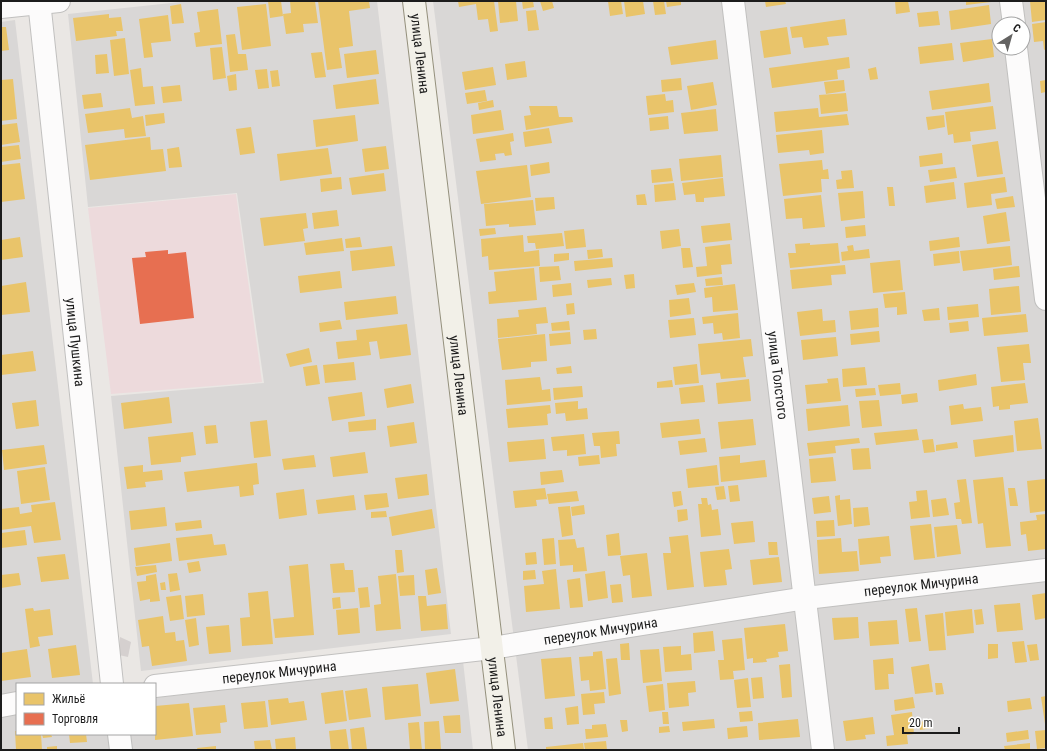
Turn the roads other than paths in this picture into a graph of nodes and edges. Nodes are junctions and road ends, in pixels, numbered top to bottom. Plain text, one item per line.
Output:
1 (414, 1) edge
2 (733, 1) edge
3 (1011, 1) edge
4 (46, 2) edge
5 (1, 7) edge
6 (1013, 16) edge
7 (1017, 56) edge
8 (1046, 299) edge
9 (1046, 570) edge
10 (806, 598) junction
11 (492, 648) junction
12 (112, 683) edge
13 (156, 686) edge
14 (16, 703) edge
15 (1, 706) edge
16 (119, 735) edge
17 (121, 750) edge
18 (504, 750) edge
19 (823, 750) edge

1 - 11 street, улица Ленина
2 - 10 street, улица Толстого
3 - 6 street
4 - 5 street
4 - 12 street, улица Пушкина
7 - 8 street
9 - 10 street, переулок Мичурина
10 - 11 street, переулок Мичурина
10 - 19 street, улица Толстого
11 - 13 street, переулок Мичурина
11 - 18 street, улица Ленина
14 - 15 street
16 - 17 street

